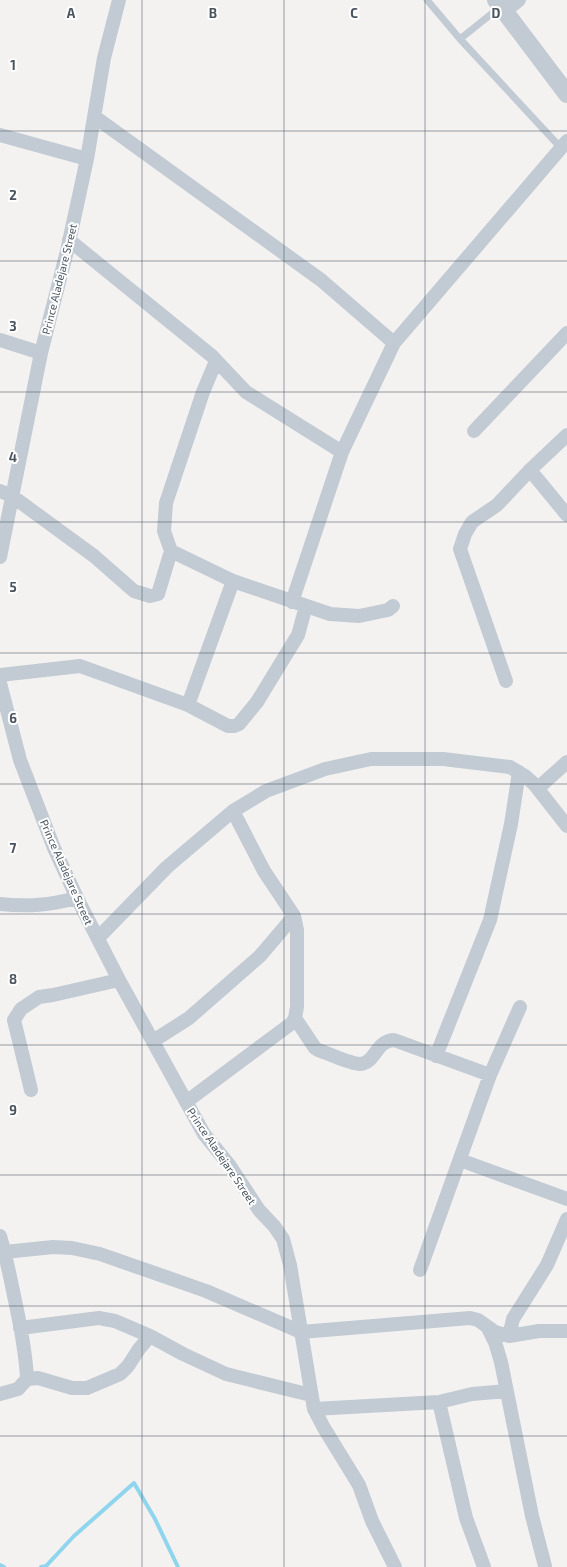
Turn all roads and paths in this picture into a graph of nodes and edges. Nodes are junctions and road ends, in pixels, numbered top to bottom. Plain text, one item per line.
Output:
1 (119, 0) edge
2 (427, 0) edge
3 (519, 0) edge
4 (500, 6) edge
5 (460, 39) junction
6 (567, 94) edge
7 (95, 117) junction
8 (0, 135) edge
9 (564, 144) edge
10 (87, 159) junction
11 (69, 240) junction
12 (567, 333) edge
13 (0, 340) edge
14 (394, 343) junction
15 (41, 354) junction
16 (216, 361) junction
17 (474, 431) dead end
18 (567, 435) edge
19 (342, 452) junction
20 (530, 470) junction
21 (6, 494) edge
22 (567, 515) edge
23 (171, 551) junction
24 (0, 557) edge
25 (233, 581) junction
26 (292, 602) junction
27 (306, 606) junction
28 (393, 606) dead end
29 (0, 675) edge
30 (506, 681) dead end
31 (0, 683) edge
32 (188, 705) junction
33 (567, 762) edge
34 (519, 772) junction
35 (538, 788) junction
36 (233, 810) junction
37 (567, 826) edge
38 (77, 898) junction
39 (0, 904) edge
40 (294, 916) junction
41 (98, 938) junction
42 (119, 980) junction
43 (520, 1007) dead end
44 (295, 1018) junction
45 (153, 1041) junction
46 (436, 1056) junction
47 (490, 1075) junction
48 (31, 1090) dead end
49 (186, 1102) junction
50 (460, 1160) junction
51 (567, 1199) edge
52 (567, 1219) edge
53 (0, 1236) edge
54 (5, 1252) junction
55 (420, 1270) dead end
56 (20, 1328) junction
57 (488, 1328) junction
58 (567, 1331) edge
59 (301, 1332) junction
60 (150, 1336) junction
61 (511, 1336) junction
62 (501, 1362) junction
63 (27, 1379) junction
64 (507, 1391) junction
65 (0, 1394) edge
66 (311, 1394) junction
67 (439, 1402) junction
68 (314, 1409) junction
69 (546, 1566) dead end
70 (395, 1567) edge
71 (484, 1567) edge

1 - 7 street, Prince Aladejare Street
2 - 5 lane
3 - 4 street
4 - 5 lane
4 - 6 street
5 - 9 lane
7 - 10 street, Prince Aladejare Street
7 - 14 street
8 - 10 street
9 - 14 street
10 - 11 street, Prince Aladejare Street
11 - 15 street, Prince Aladejare Street
11 - 16 street
12 - 17 street
13 - 15 street
14 - 19 street
15 - 21 street, Prince Aladejare Street
16 - 19 street
16 - 23 street
18 - 20 street
19 - 26 street
20 - 22 street
20 - 30 street
21 - 23 street
21 - 24 street, Prince Aladejare Street
23 - 25 street
25 - 26 street
25 - 32 street
26 - 27 street
27 - 28 street
27 - 32 street
29 - 32 street
31 - 38 street, Prince Aladejare Street
33 - 35 street
34 - 35 street
34 - 36 street
34 - 46 street
35 - 37 street
36 - 40 street
36 - 41 street
38 - 39 street
38 - 41 street, Prince Aladejare Street
40 - 44 street
40 - 45 street
41 - 42 street, Prince Aladejare Street
42 - 45 street, Prince Aladejare Street
42 - 48 street
43 - 47 street
44 - 46 street
44 - 49 street
45 - 49 street, Prince Aladejare Street
46 - 47 street
47 - 50 street
49 - 59 street, Prince Aladejare Street
50 - 51 street
50 - 55 street
52 - 61 street
53 - 54 street
54 - 56 street
54 - 59 street
56 - 60 street
56 - 63 street
57 - 59 street
57 - 61 street
57 - 62 street
58 - 61 street
59 - 66 street, Prince Aladejare Street
60 - 63 street
60 - 66 street
61 - 62 street
62 - 64 street
63 - 65 street
64 - 67 street
64 - 69 street
66 - 68 street, Prince Aladejare Street
67 - 68 street
67 - 71 street
68 - 70 street, Prince Aladejare Street

